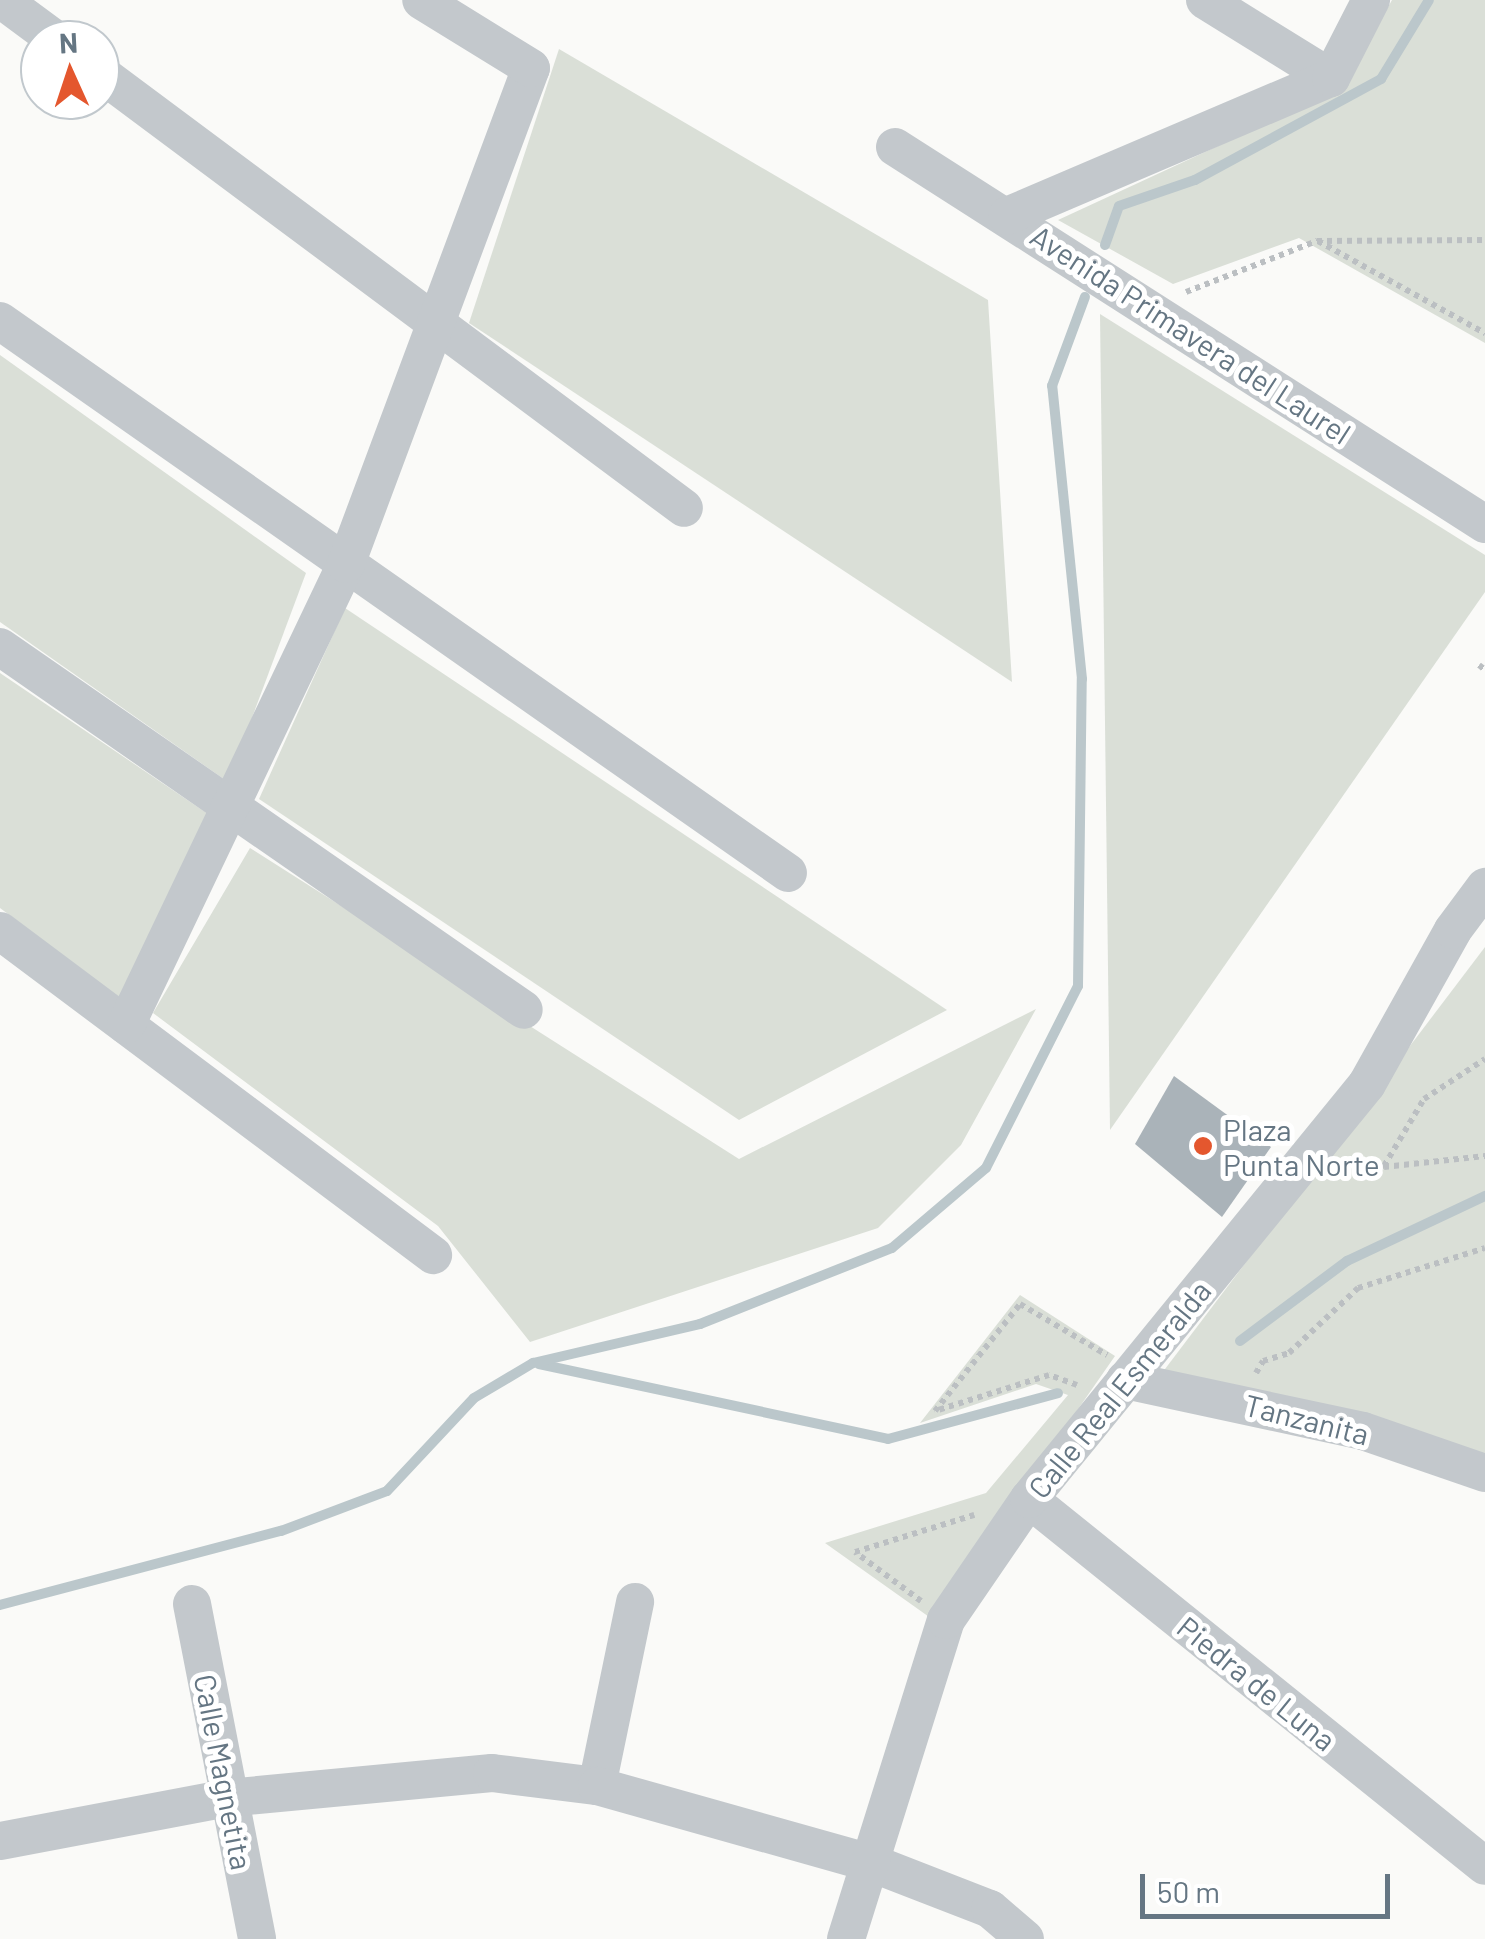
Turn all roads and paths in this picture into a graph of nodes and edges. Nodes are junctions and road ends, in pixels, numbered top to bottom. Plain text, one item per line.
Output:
1 (2, 0) edge
2 (421, 0) edge
3 (1205, 0) edge
4 (1371, 0) edge
5 (29, 20) edge
6 (1332, 78) junction
7 (120, 88) edge
8 (895, 147) dead end
9 (1007, 216) junction
10 (1317, 240) junction
11 (1485, 240) edge
12 (1165, 315) junction
13 (0, 321) edge
14 (439, 326) junction
15 (1485, 334) edge
16 (684, 508) dead end
17 (1485, 524) edge
18 (346, 564) junction
19 (0, 647) edge
20 (234, 810) junction
21 (788, 873) dead end
22 (1485, 886) edge
23 (0, 931) edge
24 (524, 1010) dead end
25 (126, 1025) junction
26 (1485, 1059) edge
27 (1315, 1150) junction
28 (1485, 1156) edge
29 (1384, 1167) junction
30 (1485, 1248) edge
31 (433, 1255) dead end
32 (1123, 1382) junction
33 (1240, 1402) junction
34 (1485, 1472) edge
35 (1029, 1499) junction
36 (635, 1602) dead end
37 (192, 1604) dead end
38 (946, 1620) junction
39 (597, 1786) junction
40 (228, 1798) junction
41 (0, 1842) edge
42 (874, 1864) junction
43 (1485, 1866) edge
44 (258, 1939) edge
45 (846, 1939) edge
46 (1026, 1939) edge

1 - 5 street
2 - 14 street
3 - 6 street
4 - 6 street
6 - 9 street
7 - 14 street
8 - 9 street, Avenida Primavera del Laurel
9 - 12 street, Avenida Primavera del Laurel
10 - 11 path
10 - 12 path
10 - 15 path
12 - 17 street, Avenida Primavera del Laurel
13 - 18 street
14 - 16 street
14 - 18 street
18 - 20 street
18 - 21 street
19 - 20 street
20 - 24 street
20 - 25 street
22 - 27 street, Calle Real Esmeralda
23 - 25 street
25 - 31 street
26 - 29 path
27 - 29 path
27 - 32 street, Calle Real Esmeralda
28 - 29 path
30 - 33 path
32 - 32 path
32 - 33 street, Tanzanita
32 - 35 street, Calle Real Esmeralda
33 - 34 street, Tanzanita
35 - 38 street, Calle Real Esmeralda
35 - 38 path
35 - 43 street, Piedra de Luna
36 - 39 street
37 - 40 street, Calle Magnetita
38 - 42 street, Calle Real Esmeralda
39 - 40 street
39 - 42 street
40 - 41 street
40 - 44 street, Calle Magnetita
42 - 45 street, Calle Real Esmeralda
42 - 46 street

